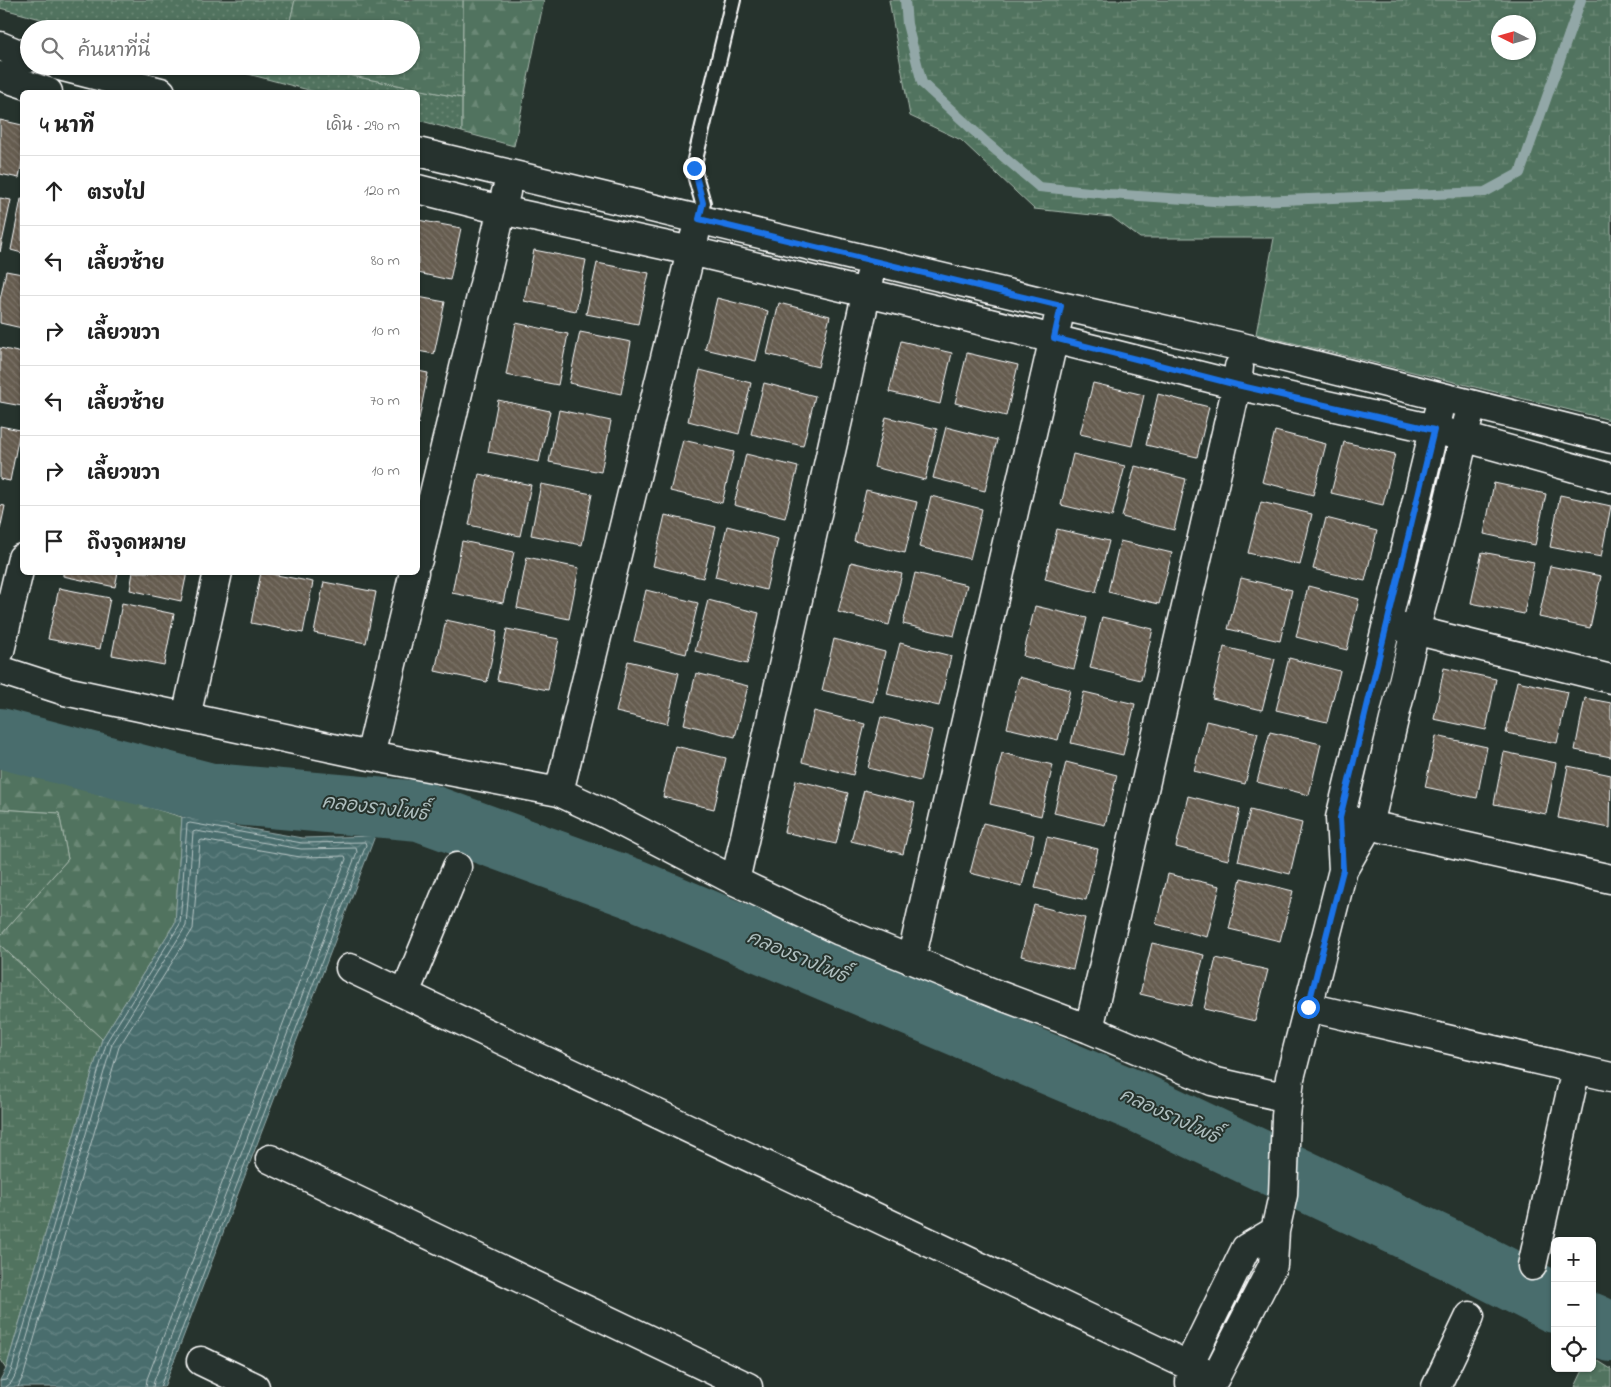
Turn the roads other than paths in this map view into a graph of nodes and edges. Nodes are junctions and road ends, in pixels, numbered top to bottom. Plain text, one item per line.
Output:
1 (733, 0) edge
2 (0, 46) edge
3 (20, 54) edge
4 (90, 75) edge
5 (0, 76) edge
6 (42, 90) edge
7 (141, 90) edge
8 (420, 152) edge
9 (510, 174) junction
10 (420, 190) edge
11 (502, 210) junction
12 (699, 219) junction
13 (691, 251) junction
14 (874, 261) junction
15 (866, 294) junction
16 (1061, 306) junction
17 (1054, 338) junction
18 (1242, 347) junction
19 (1237, 385) junction
20 (1441, 397) junction
21 (1472, 404) junction
22 (1434, 430) junction
23 (1464, 438) junction
24 (1611, 439) edge
25 (1611, 478) edge
26 (420, 552) edge
27 (20, 566) edge
28 (217, 575) edge
29 (413, 575) edge
30 (1387, 624) junction
31 (1415, 631) junction
32 (0, 651) edge
33 (0, 670) edge
34 (1611, 679) edge
35 (186, 717) junction
36 (370, 756) junction
37 (559, 792) junction
38 (1340, 818) junction
39 (1369, 825) junction
40 (457, 867) dead end
41 (1343, 870) junction
42 (1611, 879) edge
43 (735, 880) junction
44 (912, 960) junction
45 (350, 968) dead end
46 (405, 993) junction
47 (1308, 1007) junction
48 (1089, 1029) junction
49 (1576, 1069) junction
50 (1611, 1077) edge
51 (1287, 1107) junction
52 (270, 1159) dead end
53 (1532, 1266) dead end
54 (1470, 1316) dead end
55 (201, 1361) dead end
56 (1200, 1379) edge
57 (255, 1387) edge
58 (748, 1387) edge
59 (1436, 1387) edge

1 - 12 lane
2 - 3 street
4 - 7 street
5 - 6 street
8 - 9 street
9 - 11 street
9 - 12 street
10 - 11 street
11 - 13 street
11 - 26 street
12 - 13 street
12 - 14 street
13 - 15 street
13 - 37 street
14 - 15 street
14 - 16 street
15 - 17 street
15 - 43 street
16 - 17 street
16 - 18 street
17 - 19 street
17 - 44 street
18 - 19 street
18 - 20 street
19 - 22 street
19 - 48 street
20 - 21 street
20 - 22 street
21 - 23 street
21 - 24 street
22 - 23 street
22 - 30 street
23 - 25 street
23 - 31 street
27 - 32 street
28 - 35 street
29 - 36 street
30 - 31 street
30 - 38 street
31 - 34 street
31 - 39 street
33 - 35 street
35 - 36 street
36 - 37 street
37 - 43 street
38 - 39 street
38 - 41 street
39 - 41 street
39 - 42 street
40 - 46 street
41 - 47 street
43 - 44 street
44 - 48 street
45 - 46 street
46 - 56 street
47 - 49 street
47 - 51 street
48 - 51 street
49 - 50 street
49 - 53 street
51 - 56 street
52 - 58 street
54 - 59 street
55 - 57 street

